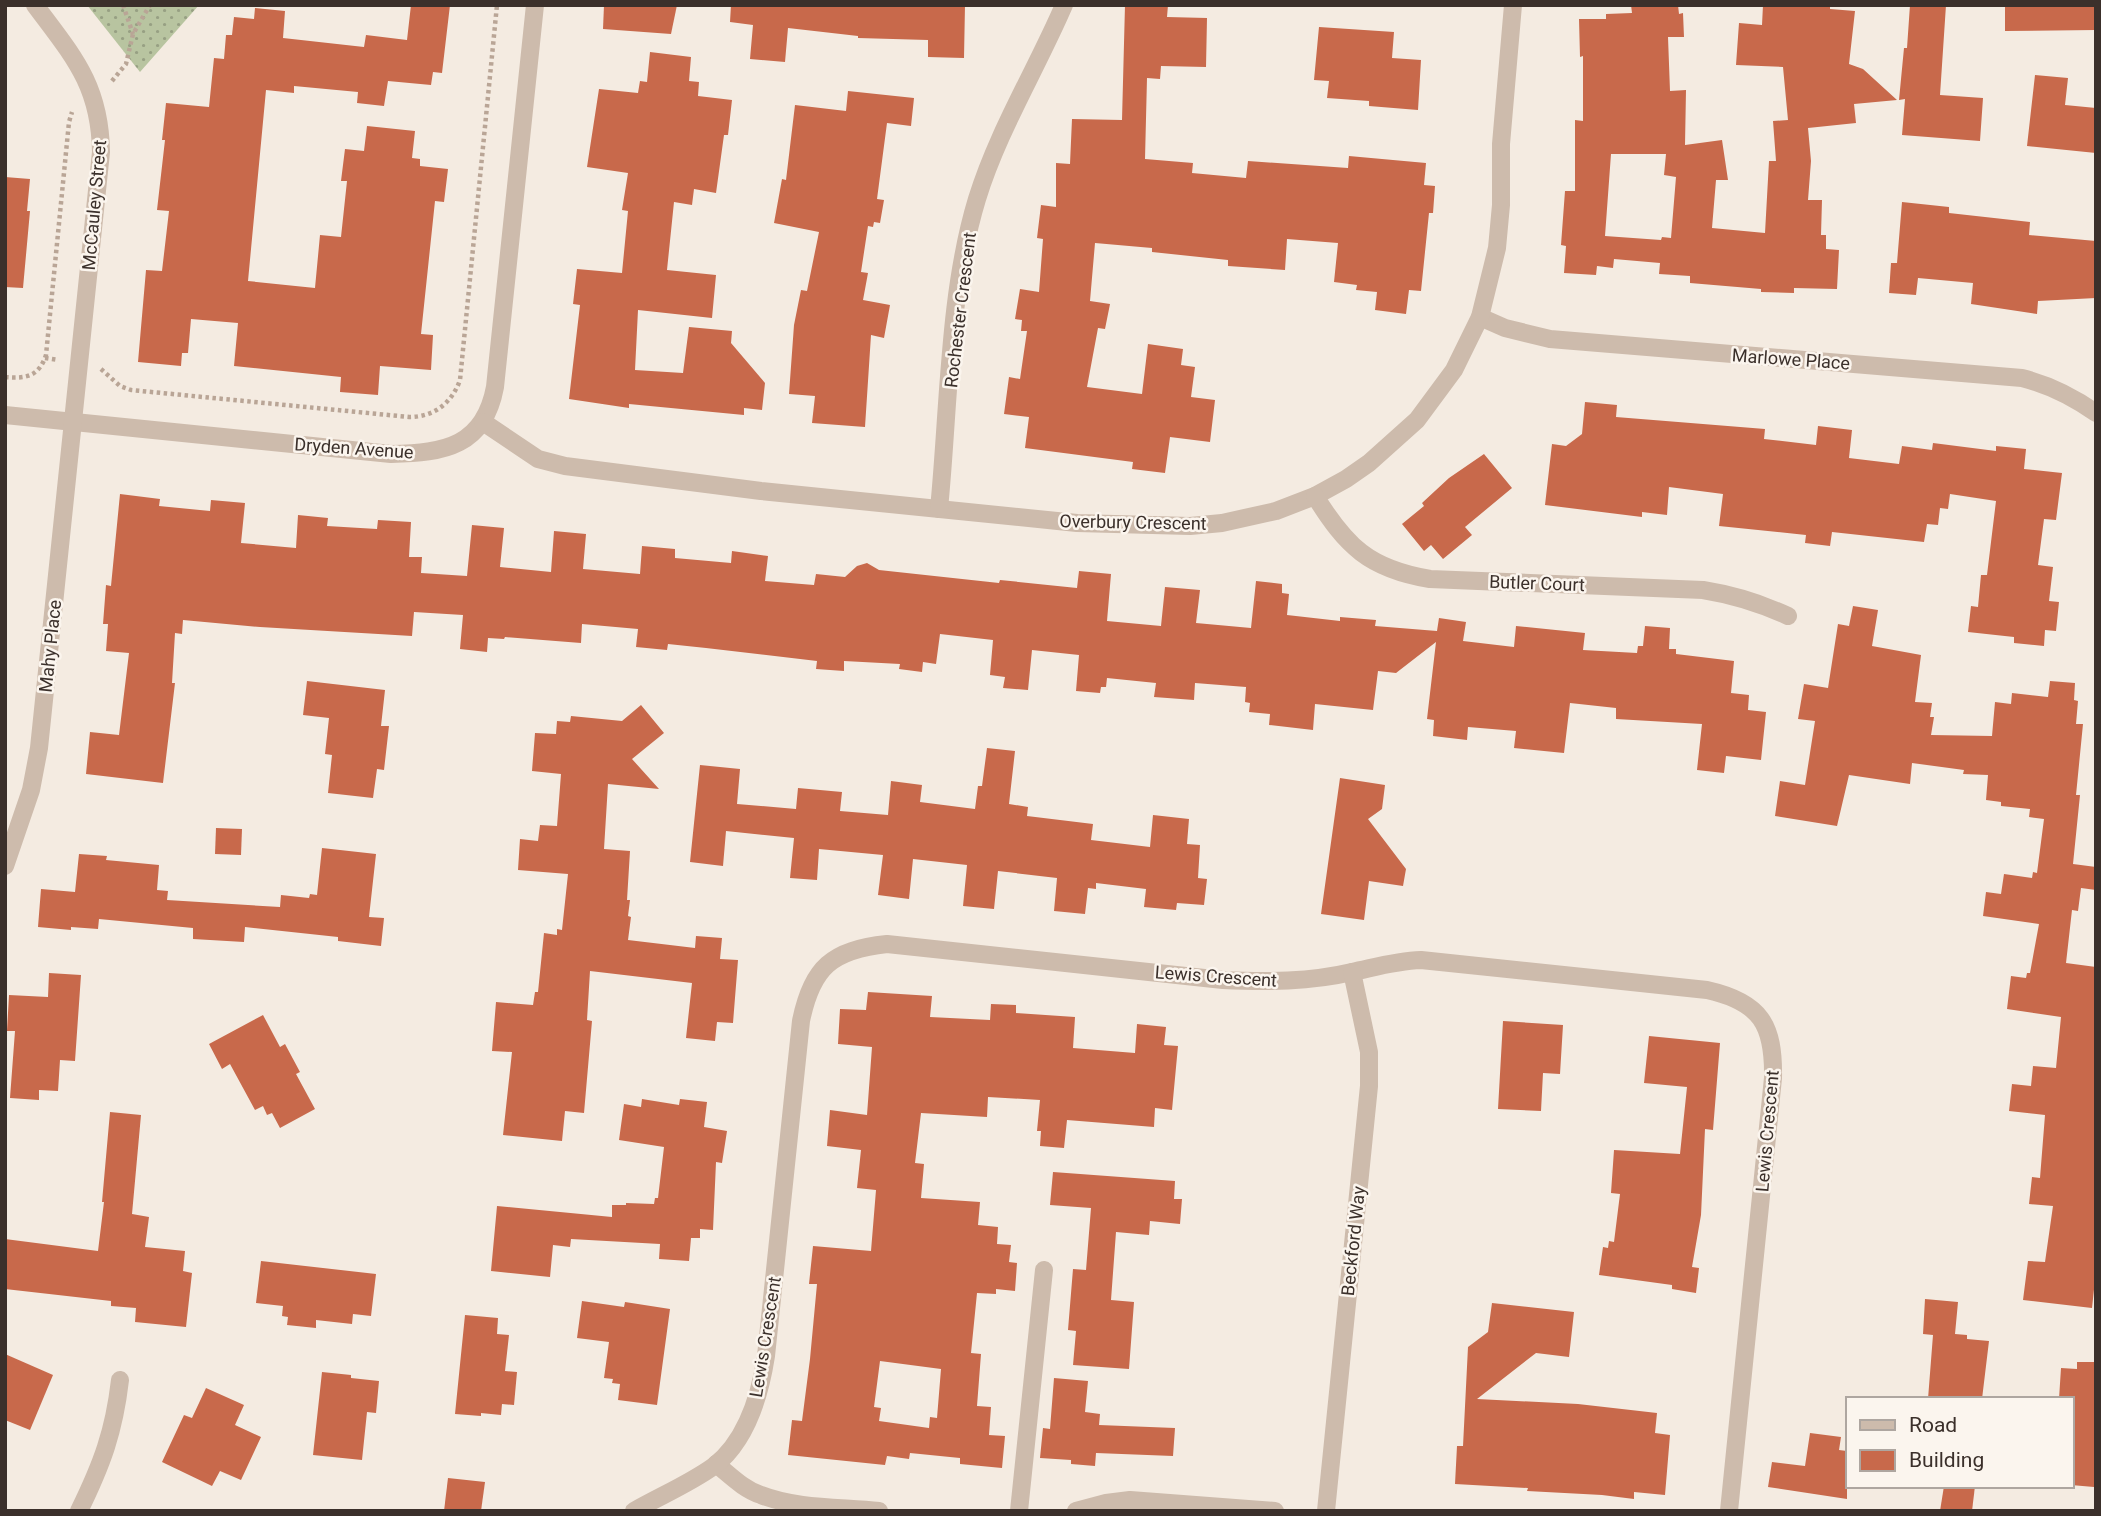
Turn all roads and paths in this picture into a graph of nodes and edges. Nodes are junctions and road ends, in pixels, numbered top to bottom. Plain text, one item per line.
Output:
1 (35, 5) edge
2 (123, 5) edge
3 (497, 5) edge
4 (535, 5) edge
5 (1063, 5) edge
6 (1513, 5) edge
7 (133, 34) dead end
8 (1480, 317) junction
9 (45, 358) dead end
10 (79, 363) junction
11 (2096, 413) edge
12 (5, 415) edge
13 (73, 422) junction
14 (483, 422) junction
15 (1315, 496) junction
16 (939, 509) junction
17 (1788, 616) dead end
18 (5, 866) edge
19 (1352, 972) junction
20 (1044, 1270) dead end
21 (120, 1380) dead end
22 (716, 1464) junction
23 (79, 1511) edge
24 (634, 1511) edge
25 (879, 1511) edge
26 (1019, 1511) edge
27 (1076, 1511) edge
28 (1275, 1511) edge
29 (1326, 1511) edge
30 (1729, 1511) edge

1 - 10 street, McCauley Street
2 - 7 path
3 - 10 path
4 - 14 street
5 - 16 street, Rochester Crescent
6 - 8 street, Overbury Crescent
8 - 11 street, Marlowe Place
8 - 15 street, Overbury Crescent
9 - 10 path
10 - 13 street, McCauley Street
12 - 13 street, Dryden Avenue
13 - 14 street, Dryden Avenue
13 - 18 street, Mahy Place
14 - 16 street, Overbury Crescent
15 - 16 street, Overbury Crescent
15 - 17 street, Butler Court
19 - 22 street, Lewis Crescent
19 - 29 street, Beckford Way
19 - 30 street, Lewis Crescent
20 - 26 street
21 - 23 street
22 - 24 street, Lewis Crescent
22 - 25 street
27 - 28 street

